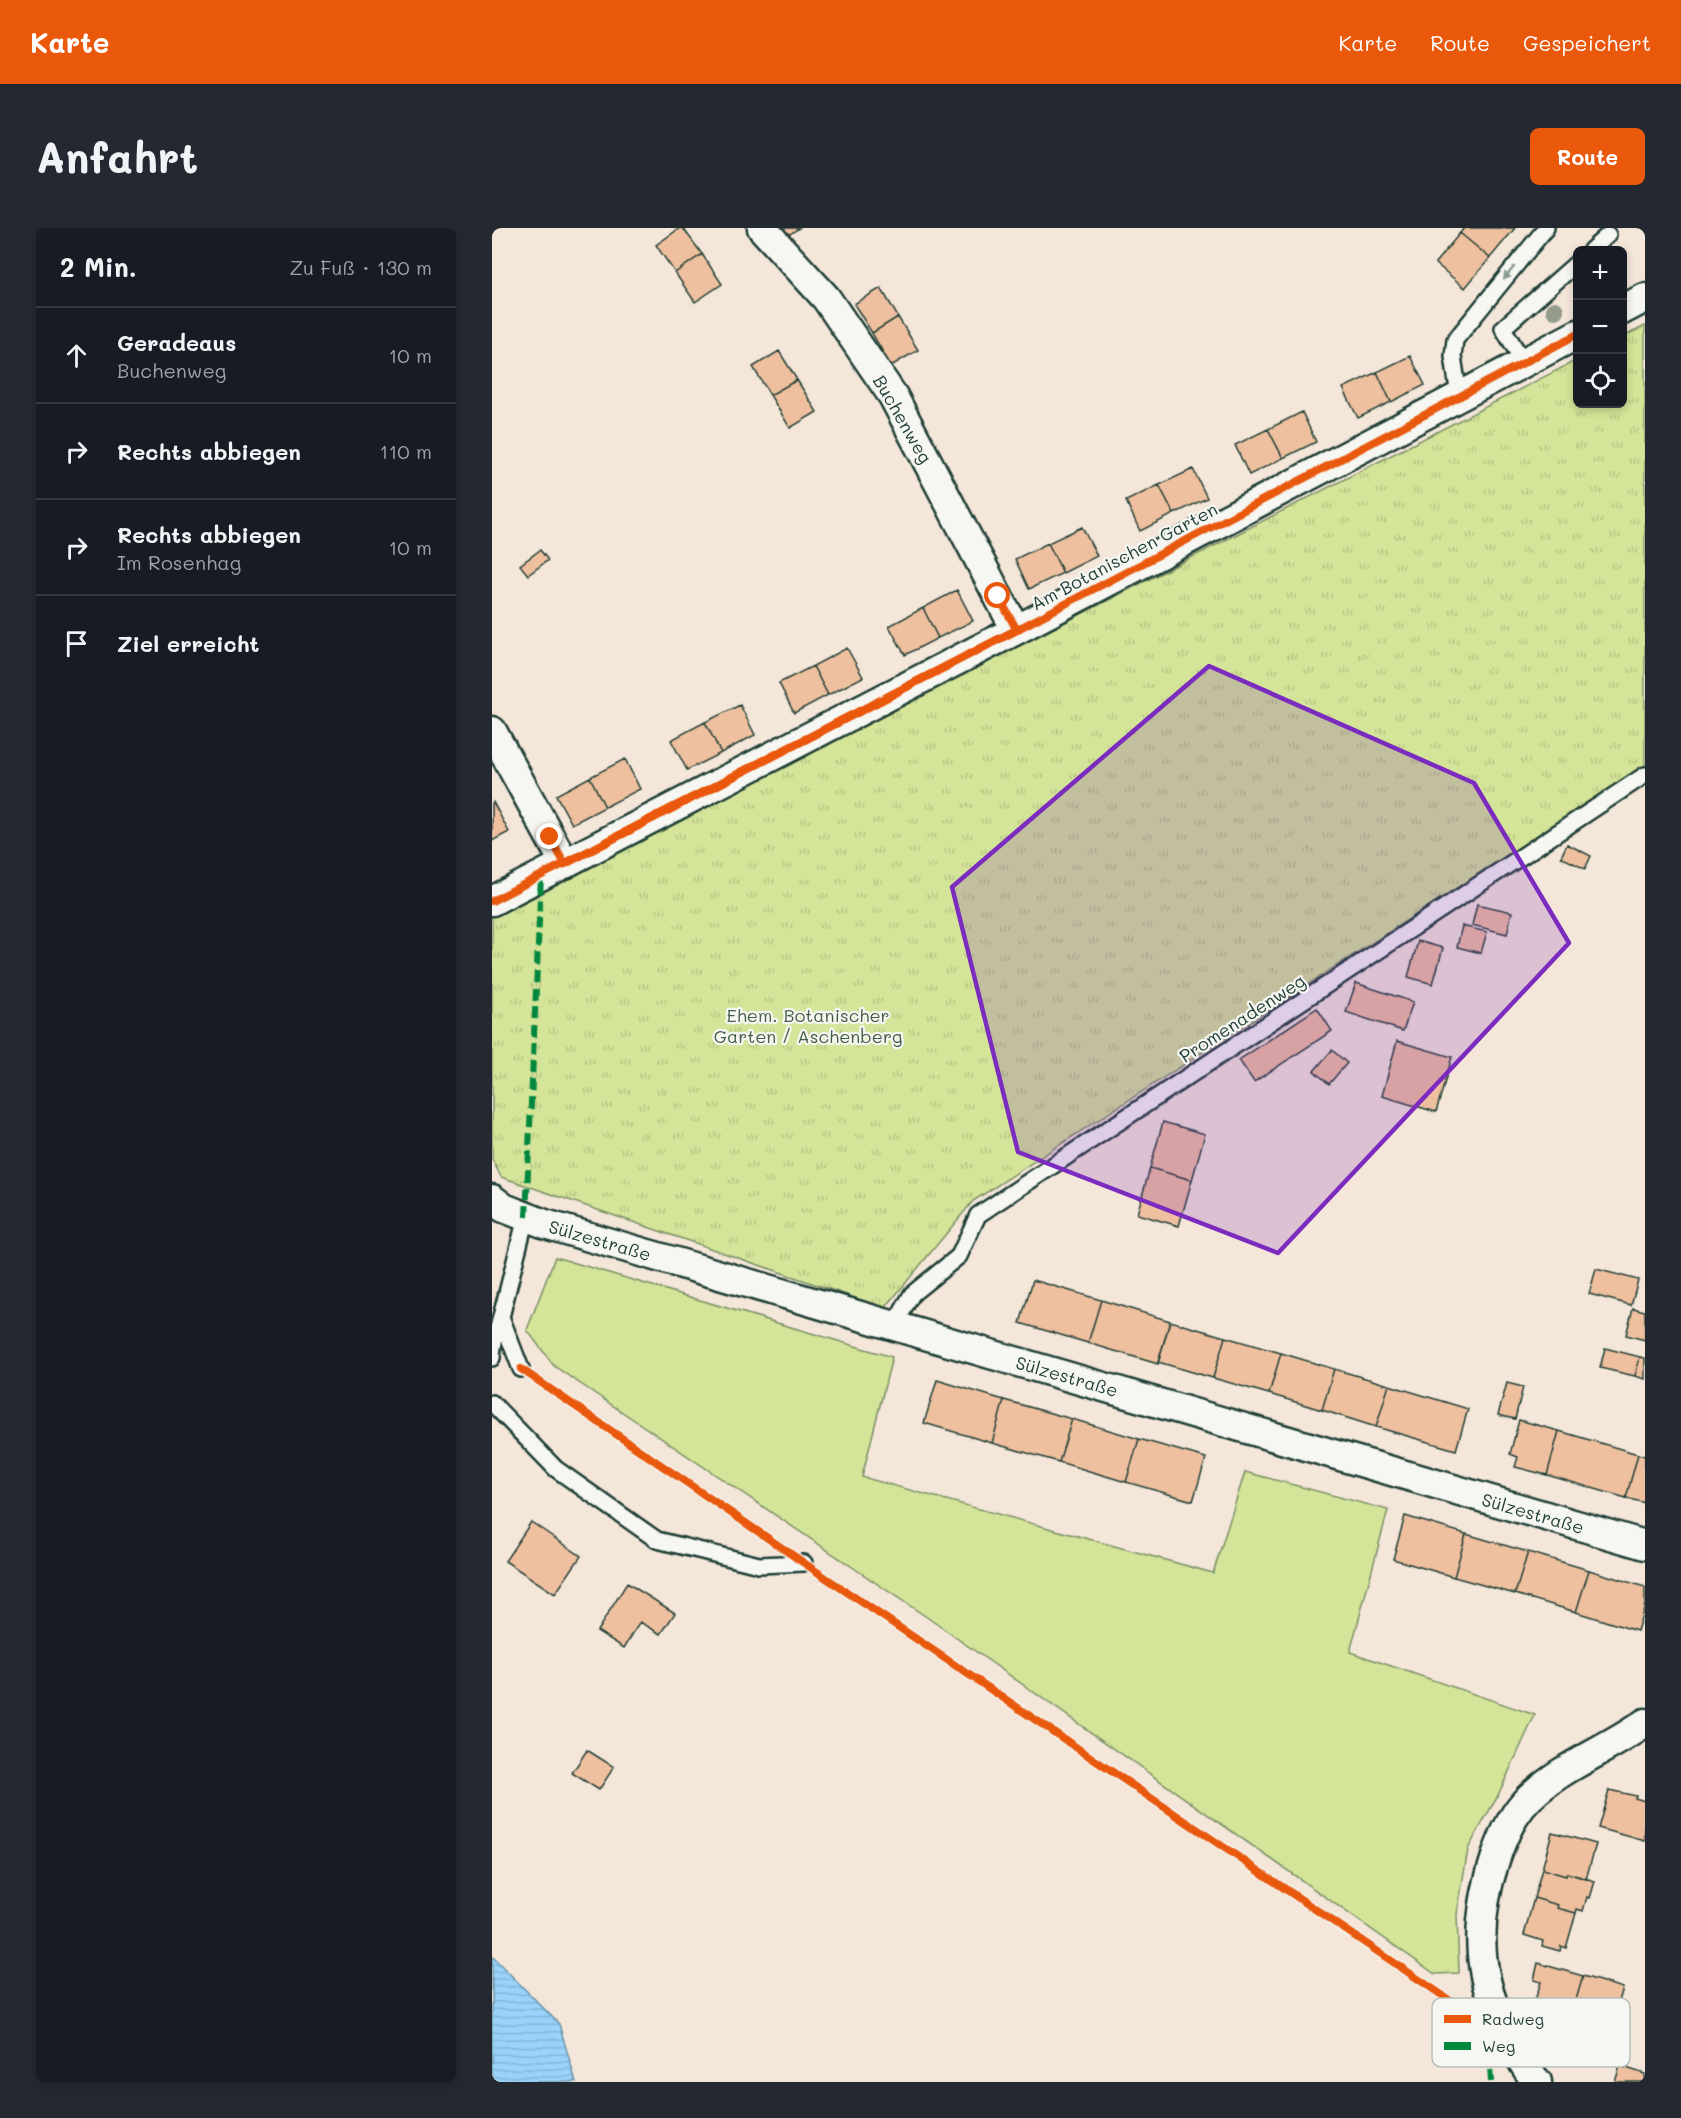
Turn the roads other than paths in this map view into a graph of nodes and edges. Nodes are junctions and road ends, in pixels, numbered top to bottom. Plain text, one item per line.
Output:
1 (762, 228) edge
2 (1546, 228) edge
3 (1608, 235) dead end
4 (1596, 246) edge
5 (1573, 266) edge
6 (1645, 298) edge
7 (1627, 308) edge
8 (1573, 337) edge
9 (1524, 363) junction
10 (1460, 396) junction
11 (1017, 630) junction
12 (492, 731) edge
13 (1645, 776) edge
14 (565, 864) junction
15 (492, 901) edge
16 (492, 1199) edge
17 (526, 1217) junction
18 (501, 1317) junction
19 (894, 1326) junction
20 (492, 1358) edge
21 (521, 1369) dead end
22 (492, 1403) edge
23 (1645, 1545) edge
24 (804, 1563) dead end
25 (1645, 1723) edge
26 (1491, 1998) edge
27 (1527, 2067) edge
28 (1537, 2082) edge

1 - 11 street, Buchenweg
2 -> 10 lane
3 - 4 lane
5 - 9 lane
6 - 7 street
8 - 9 street, Am Botanischen Garten
9 - 10 street, Am Botanischen Garten
10 - 11 street, Am Botanischen Garten
11 - 14 street, Am Botanischen Garten
12 - 14 street
13 - 19 lane, Promenadenweg
14 - 15 street, Am Botanischen Garten
16 - 17 street, Sülzestraße
17 - 18 lane
17 - 19 street, Sülzestraße
18 - 20 lane
18 - 21 lane
19 - 23 street, Sülzestraße
22 - 24 lane
25 - 26 street
27 - 28 street

